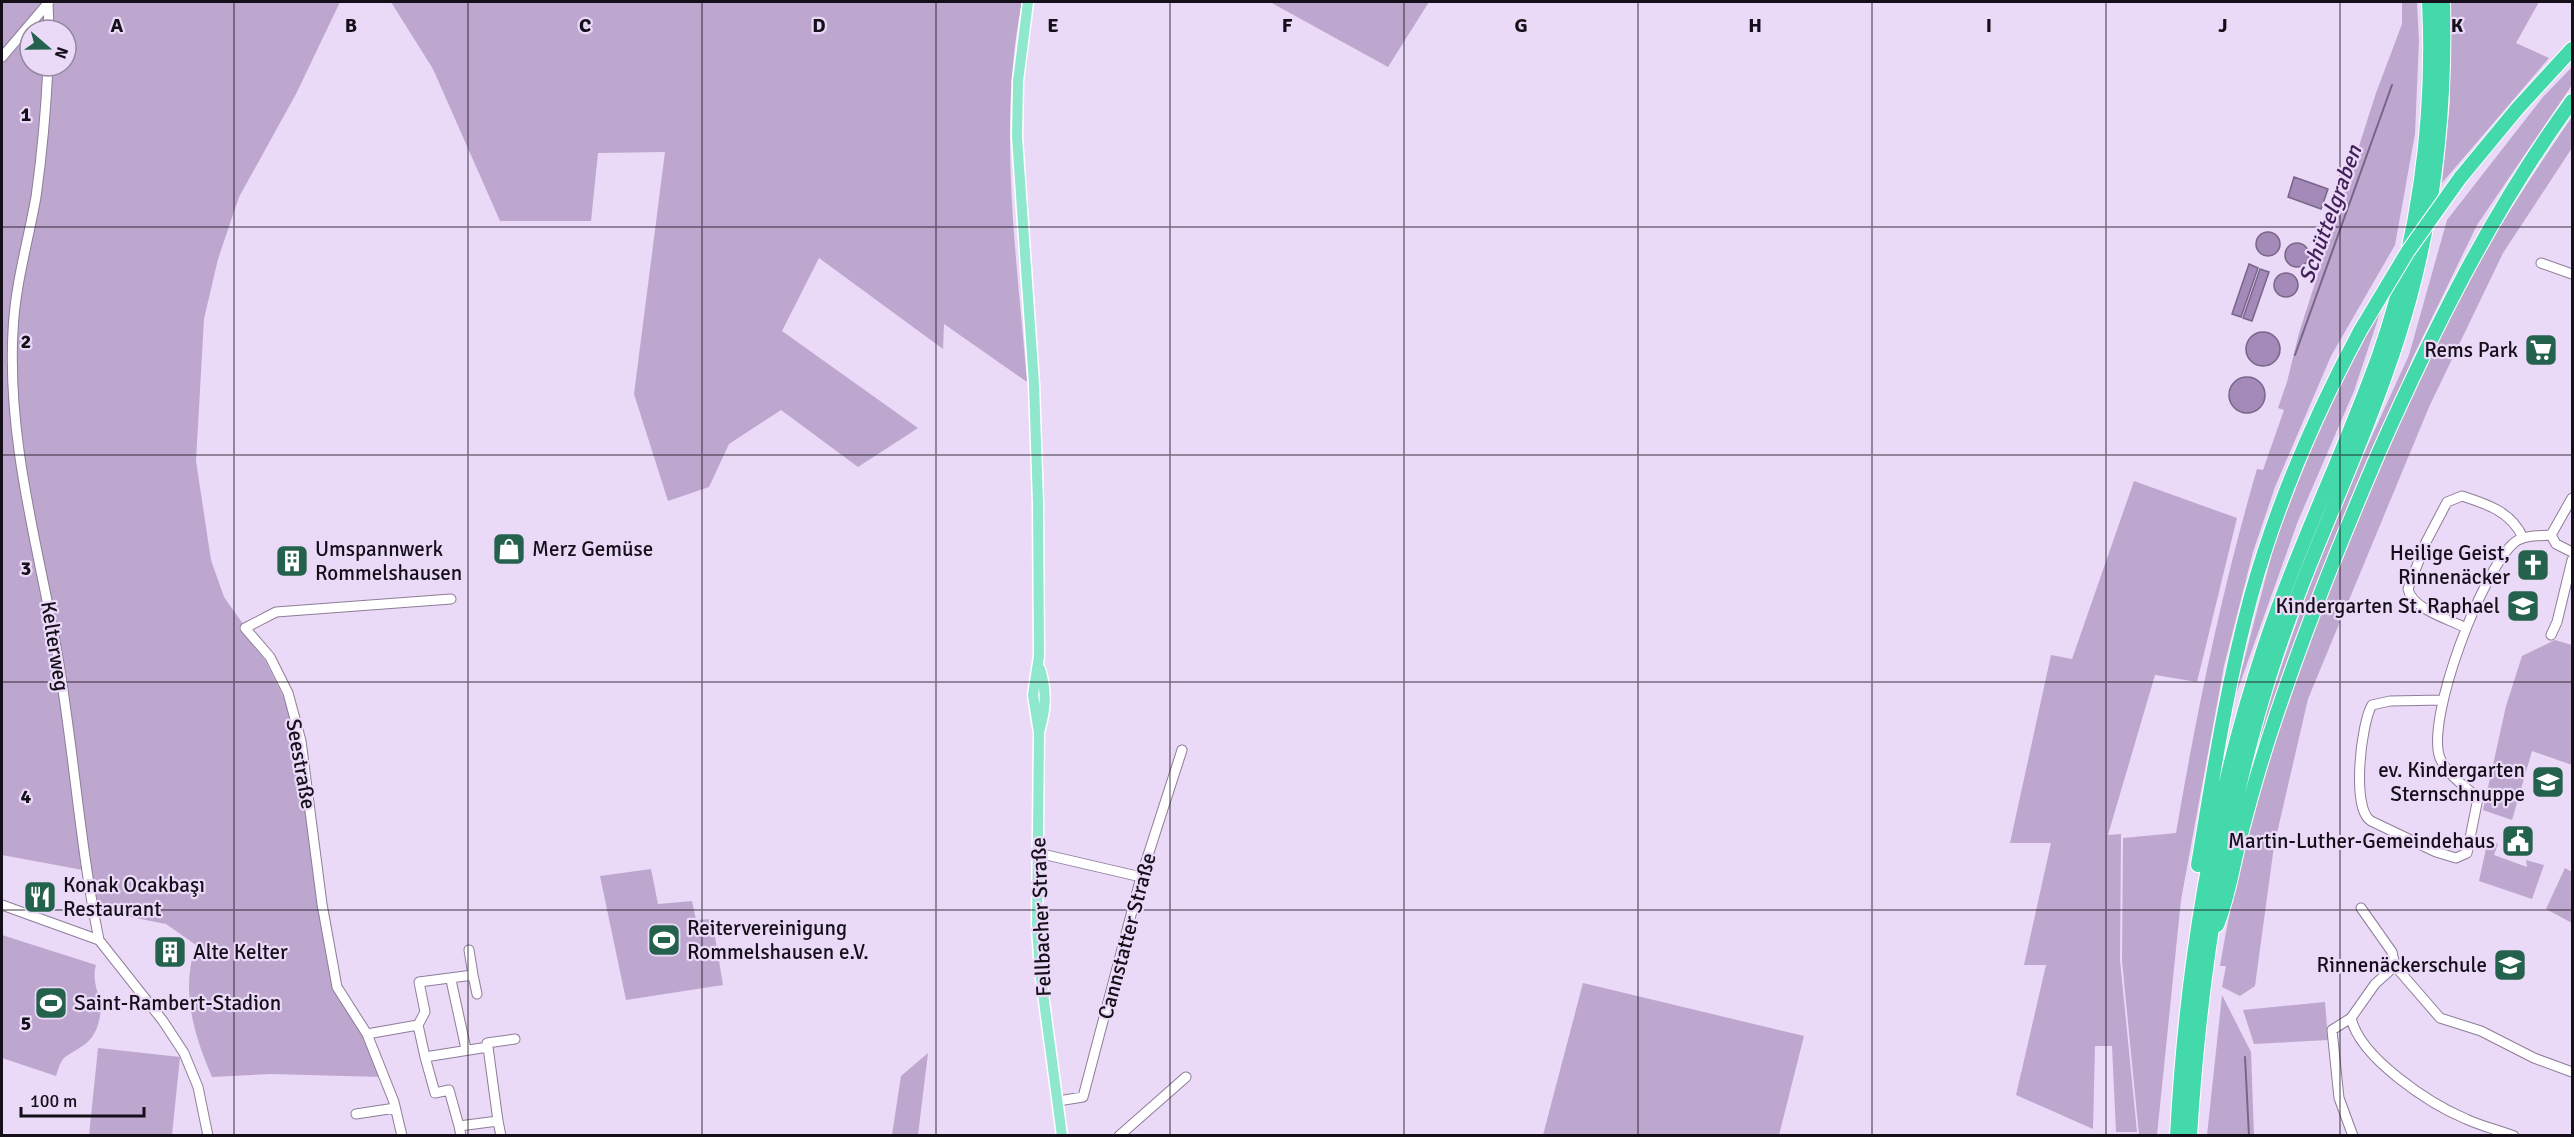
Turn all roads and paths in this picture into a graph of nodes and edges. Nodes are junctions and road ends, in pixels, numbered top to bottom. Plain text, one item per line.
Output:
1 (1028, 2) edge
2 (2429, 2) edge
3 (2443, 2) edge
4 (48, 3) edge
5 (49, 18) edge
6 (2572, 49) edge
7 (2, 57) edge
8 (47, 78) edge
9 (2572, 101) edge
10 (2541, 262) dead end
11 (2572, 274) edge
12 (2572, 498) edge
13 (2551, 535) junction
14 (2523, 538) junction
15 (2572, 552) edge
16 (2572, 560) edge
17 (451, 598) dead end
18 (2466, 628) junction
19 (2552, 635) dead end
20 (2443, 700) junction
21 (1182, 750) dead end
22 (1038, 853) junction
23 (1141, 877) junction
24 (2, 905) edge
25 (2361, 908) dead end
26 (99, 940) junction
27 (2209, 943) junction
28 (469, 950) dead end
29 (2395, 966) junction
30 (473, 975) junction
31 (451, 980) junction
32 (2189, 986) junction
33 (477, 994) dead end
34 (2351, 1018) junction
35 (418, 1024) junction
36 (367, 1034) junction
37 (515, 1039) dead end
38 (488, 1047) junction
39 (466, 1049) junction
40 (425, 1057) junction
41 (2572, 1072) edge
42 (1186, 1077) dead end
43 (1058, 1101) junction
44 (395, 1108) junction
45 (356, 1114) dead end
46 (498, 1121) junction
47 (460, 1131) edge
48 (208, 1136) edge
49 (402, 1136) edge
50 (501, 1136) edge
51 (1062, 1136) edge
52 (1119, 1136) edge
53 (2177, 1136) edge
54 (2190, 1136) edge
55 (2353, 1136) edge
56 (2514, 1136) edge

1 - 22 main road, Fellbacher Straße
2 - 32 highway
3 - 27 highway
4 - 5 street
4 - 7 street
6 - 32 highway, bridge
8 - 26 street, Kelterweg
9 - 27 highway
10 - 11 street
12 - 13 street
13 - 14 street
13 - 15 street
14 - 18 street
14 - 18 street
16 - 19 street
17 - 36 street, Seestraße
18 - 20 street
20 - 20 street
21 - 23 street, Cannstatter Straße
22 - 23 street
22 - 43 main road, Fellbacher Straße
23 - 43 street, Cannstatter Straße
24 - 26 street
25 - 29 street
26 - 48 street
27 - 54 highway
28 - 30 street
29 - 34 street
29 - 41 street
30 - 31 street
30 - 33 street
31 - 35 street
31 - 39 street
32 - 53 highway
34 - 55 street
34 - 56 street
35 - 36 street
35 - 40 street
36 - 44 street, Seestraße
37 - 38 street
38 - 39 street
38 - 46 street
39 - 40 street
40 - 47 street
42 - 52 street
43 - 51 main road, Fellbacher Straße
44 - 45 street
44 - 49 street, Seestraße
46 - 47 street
46 - 50 street

